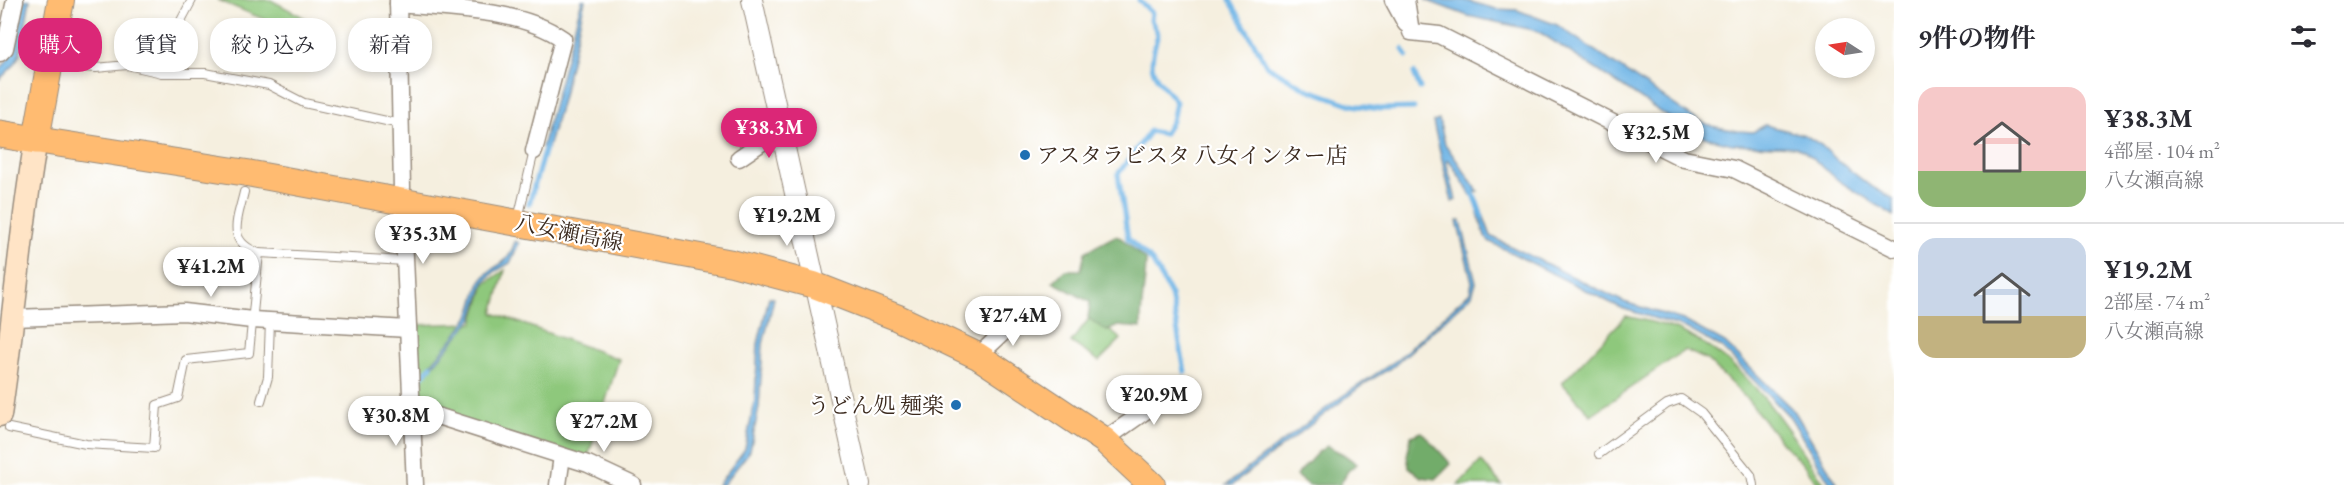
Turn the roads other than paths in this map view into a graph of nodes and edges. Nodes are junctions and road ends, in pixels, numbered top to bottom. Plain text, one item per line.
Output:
1 (15, 0) edge
2 (61, 0) edge
3 (192, 0) edge
4 (752, 0) edge
5 (1393, 0) edge
6 (1406, 0) edge
7 (398, 2) edge
8 (58, 18) edge
9 (1411, 32) junction
10 (0, 53) edge
11 (102, 67) edge
12 (48, 72) edge
13 (162, 73) junction
14 (400, 124) junction
15 (780, 130) junction
16 (0, 134) edge
17 (36, 140) junction
18 (534, 151) joint
19 (739, 158) dead end
20 (244, 192) dead end
21 (404, 202) junction
22 (518, 223) junction
23 (1894, 248) edge
24 (259, 253) junction
25 (406, 261) junction
26 (814, 285) junction
27 (1025, 312) dead end
28 (14, 318) junction
29 (252, 320) junction
30 (270, 321) junction
31 (408, 329) junction
32 (978, 356) junction
33 (1184, 384) dead end
34 (261, 401) dead end
35 (412, 408) junction
36 (4, 421) edge
37 (1104, 441) junction
38 (1599, 454) dead end
39 (562, 456) junction
40 (415, 485) edge
41 (558, 485) edge
42 (633, 485) edge
43 (860, 485) edge
44 (1152, 485) edge
45 (1753, 485) edge

1 - 10 street
2 - 8 main road
3 - 13 lane
4 - 15 street
5 - 9 street
6 - 9 street
7 - 14 street
7 - 18 street
9 - 23 street
11 - 13 lane
12 - 17 main road
13 - 14 lane
14 - 21 street
15 - 19 street
15 - 26 street
16 - 17 highway
17 - 21 main road, 八女瀬高線
17 - 28 main road
18 - 22 lane
20 - 24 lane
21 - 22 main road, 八女瀬高線
21 - 25 street
22 - 26 main road, 八女瀬高線
24 - 25 lane
24 - 29 lane
25 - 31 street
26 - 32 main road, 八女瀬高線
26 - 43 street
27 - 32 street
28 - 29 street
28 - 36 main road
29 - 30 street
29 - 36 lane
30 - 31 street
30 - 34 lane
31 - 35 street
32 - 37 main road, 八女瀬高線
33 - 37 street
35 - 39 street
35 - 40 street
37 - 44 main road, 八女瀬高線
38 - 45 lane
39 - 41 street
39 - 42 street

